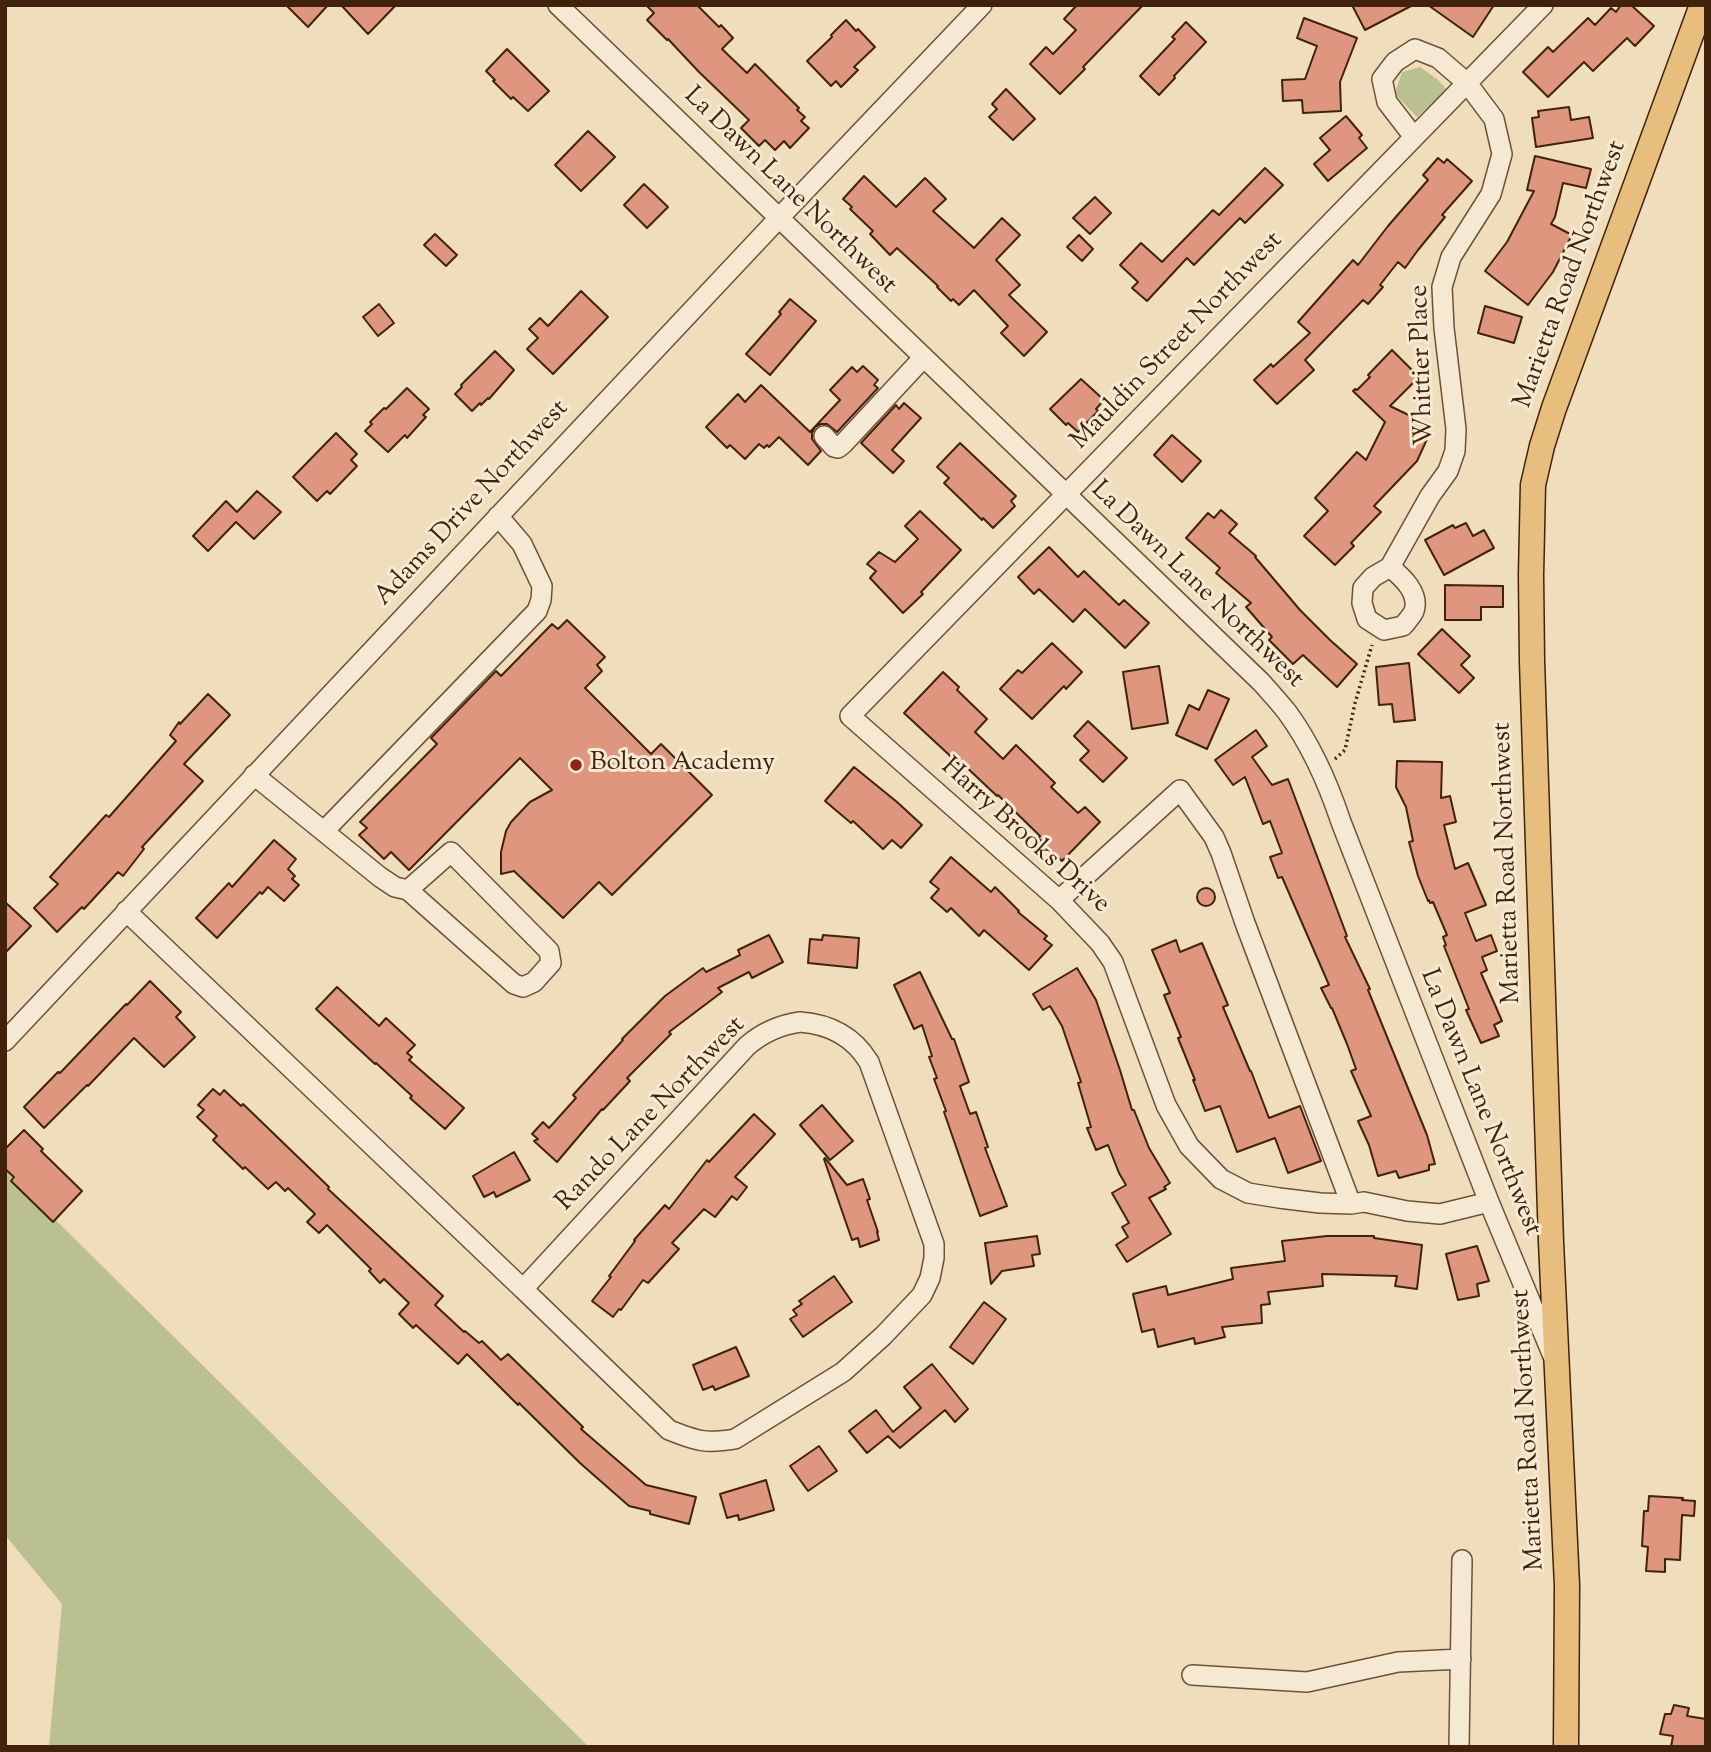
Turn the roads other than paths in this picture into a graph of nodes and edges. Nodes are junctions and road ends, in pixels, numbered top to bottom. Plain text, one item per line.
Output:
1 (558, 5) edge
2 (982, 5) edge
3 (1543, 5) edge
4 (1702, 5) edge
5 (1467, 83) junction
6 (1414, 137) junction
7 (778, 219) junction
8 (923, 358) junction
9 (824, 436) dead end
10 (1065, 495) junction
11 (498, 516) junction
12 (1390, 567) junction
13 (850, 716) joint
14 (254, 775) junction
15 (324, 831) junction
16 (408, 890) junction
17 (1059, 900) junction
18 (126, 911) junction
19 (5, 1041) edge
20 (1489, 1202) junction
21 (1351, 1204) junction
22 (523, 1289) junction
23 (1558, 1367) junction
24 (1462, 1560) dead end
25 (1461, 1659) junction
26 (1192, 1675) dead end
27 (1459, 1747) edge
28 (1566, 1747) edge

1 - 7 street, La Dawn Lane Northwest
2 - 7 street, Adams Drive Northwest
3 - 5 street, Mauldin Street Northwest
4 - 23 main road, Marietta Road Northwest
5 - 6 street, Mauldin Street Northwest
5 - 6 street, Whittier Place
5 - 12 street, Whittier Place
6 - 10 street, Mauldin Street Northwest
7 - 8 street, La Dawn Lane Northwest
7 - 11 street, Adams Drive Northwest
8 - 9 street
8 - 10 street, La Dawn Lane Northwest
10 - 13 street, Mauldin Street Northwest
10 - 20 street, La Dawn Lane Northwest
11 - 14 street, Adams Drive Northwest
11 - 15 street
12 - 12 street, Whittier Place
13 - 17 street, Harry Brooks Drive
14 - 15 street
14 - 18 street, Adams Drive Northwest
15 - 16 street
16 - 16 street
17 - 21 street, Harry Brooks Drive
17 - 21 street
18 - 19 street, Adams Drive Northwest
18 - 22 street, Rando Lane Northwest
20 - 21 street, Harry Brooks Drive
20 - 23 street, La Dawn Lane Northwest
22 - 22 street, Rando Lane Northwest
23 - 28 main road, Marietta Road Northwest
24 - 25 street
25 - 26 street
25 - 27 street

